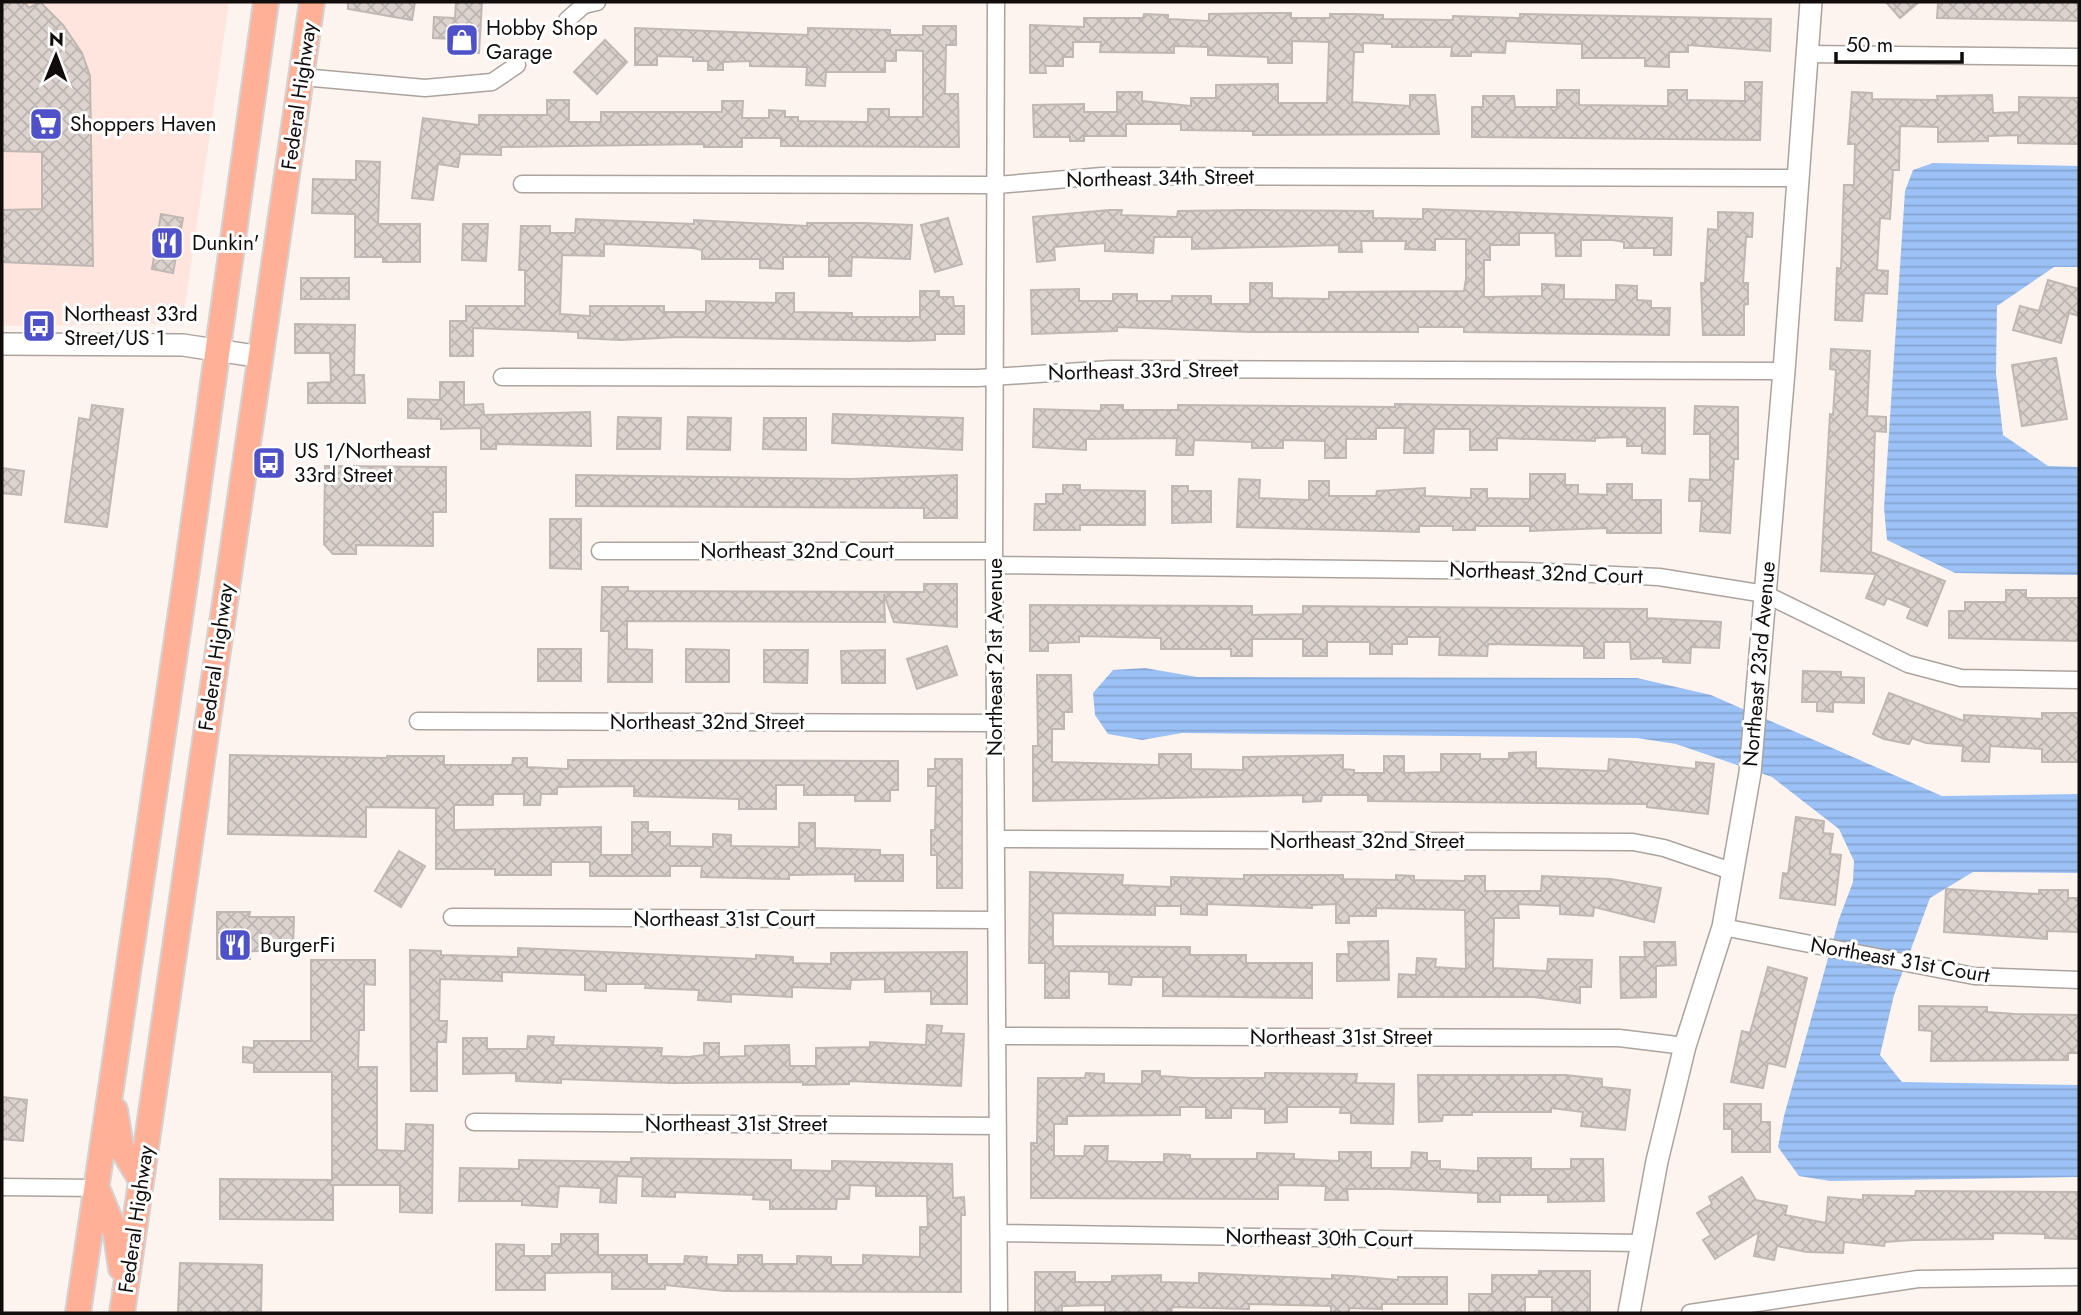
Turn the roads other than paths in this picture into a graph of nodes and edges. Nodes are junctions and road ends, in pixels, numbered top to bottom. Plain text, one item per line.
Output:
1 (266, 2) edge
2 (312, 2) edge
3 (597, 2) edge
4 (996, 2) edge
5 (1811, 2) edge
6 (567, 20) dead end
7 (1807, 54) junction
8 (2079, 57) edge
9 (517, 65) dead end
10 (302, 77) junction
11 (1798, 178) junction
12 (522, 184) dead end
13 (997, 186) junction
14 (2, 344) edge
15 (218, 351) junction
16 (261, 356) junction
17 (1784, 371) junction
18 (997, 376) junction
19 (502, 377) dead end
20 (600, 551) dead end
21 (994, 558) junction
22 (1765, 594) junction
23 (2079, 680) edge
24 (418, 721) dead end
25 (995, 723) junction
26 (996, 838) junction
27 (1734, 872) junction
28 (452, 917) dead end
29 (996, 920) junction
30 (1723, 927) junction
31 (2079, 980) edge
32 (997, 1036) junction
33 (1685, 1046) junction
34 (112, 1085) junction
35 (474, 1122) dead end
36 (998, 1126) junction
37 (141, 1180) junction
38 (2, 1187) edge
39 (97, 1188) junction
40 (999, 1233) junction
41 (1640, 1242) junction
42 (2079, 1277) edge
43 (123, 1303) edge
44 (78, 1313) edge
45 (999, 1313) edge
46 (1629, 1313) edge
47 (1690, 1313) edge

1 - 15 main road, Federal Highway
2 - 10 main road, Federal Highway
3 - 6 street
4 - 13 street, Northeast 21st Avenue
5 - 7 street, Northeast 23rd Avenue
7 - 8 street
7 - 11 street, Northeast 23rd Avenue
9 - 10 street
10 - 16 main road, Federal Highway
11 - 13 street, Northeast 34th Street
11 - 17 street, Northeast 23rd Avenue
12 - 13 street, Northeast 34th Street
13 - 18 street, Northeast 21st Avenue
14 - 15 street
15 - 16 street
15 - 34 main road, Federal Highway
16 - 37 main road, Federal Highway
17 - 18 street, Northeast 33rd Street
17 - 22 street, Northeast 23rd Avenue
18 - 19 street, Northeast 33rd Street
18 - 21 street, Northeast 21st Avenue
20 - 21 street, Northeast 32nd Court
21 - 22 street, Northeast 32nd Court
21 - 25 street, Northeast 21st Avenue
22 - 23 street, Northeast 32nd Court
22 - 27 street, Northeast 23rd Avenue
24 - 25 street, Northeast 32nd Street
25 - 26 street, Northeast 21st Avenue
26 - 27 street, Northeast 32nd Street
26 - 29 street, Northeast 21st Avenue
27 - 30 street, Northeast 23rd Avenue
28 - 29 street, Northeast 31st Court
29 - 32 street, Northeast 21st Avenue
30 - 31 street, Northeast 31st Court
30 - 33 street, Northeast 23rd Avenue
32 - 33 street, Northeast 31st Street
32 - 36 street, Northeast 21st Avenue
33 - 41 street, Northeast 23rd Avenue
34 - 37 main road
34 - 39 main road, Federal Highway
35 - 36 street, Northeast 31st Street
36 - 40 street, Northeast 21st Avenue
37 - 43 main road, Federal Highway
38 - 39 street
39 - 43 main road
39 - 44 main road, Federal Highway
40 - 41 street, Northeast 30th Court
40 - 45 street, Northeast 21st Avenue
41 - 46 street, Northeast 23rd Avenue
42 - 47 street

